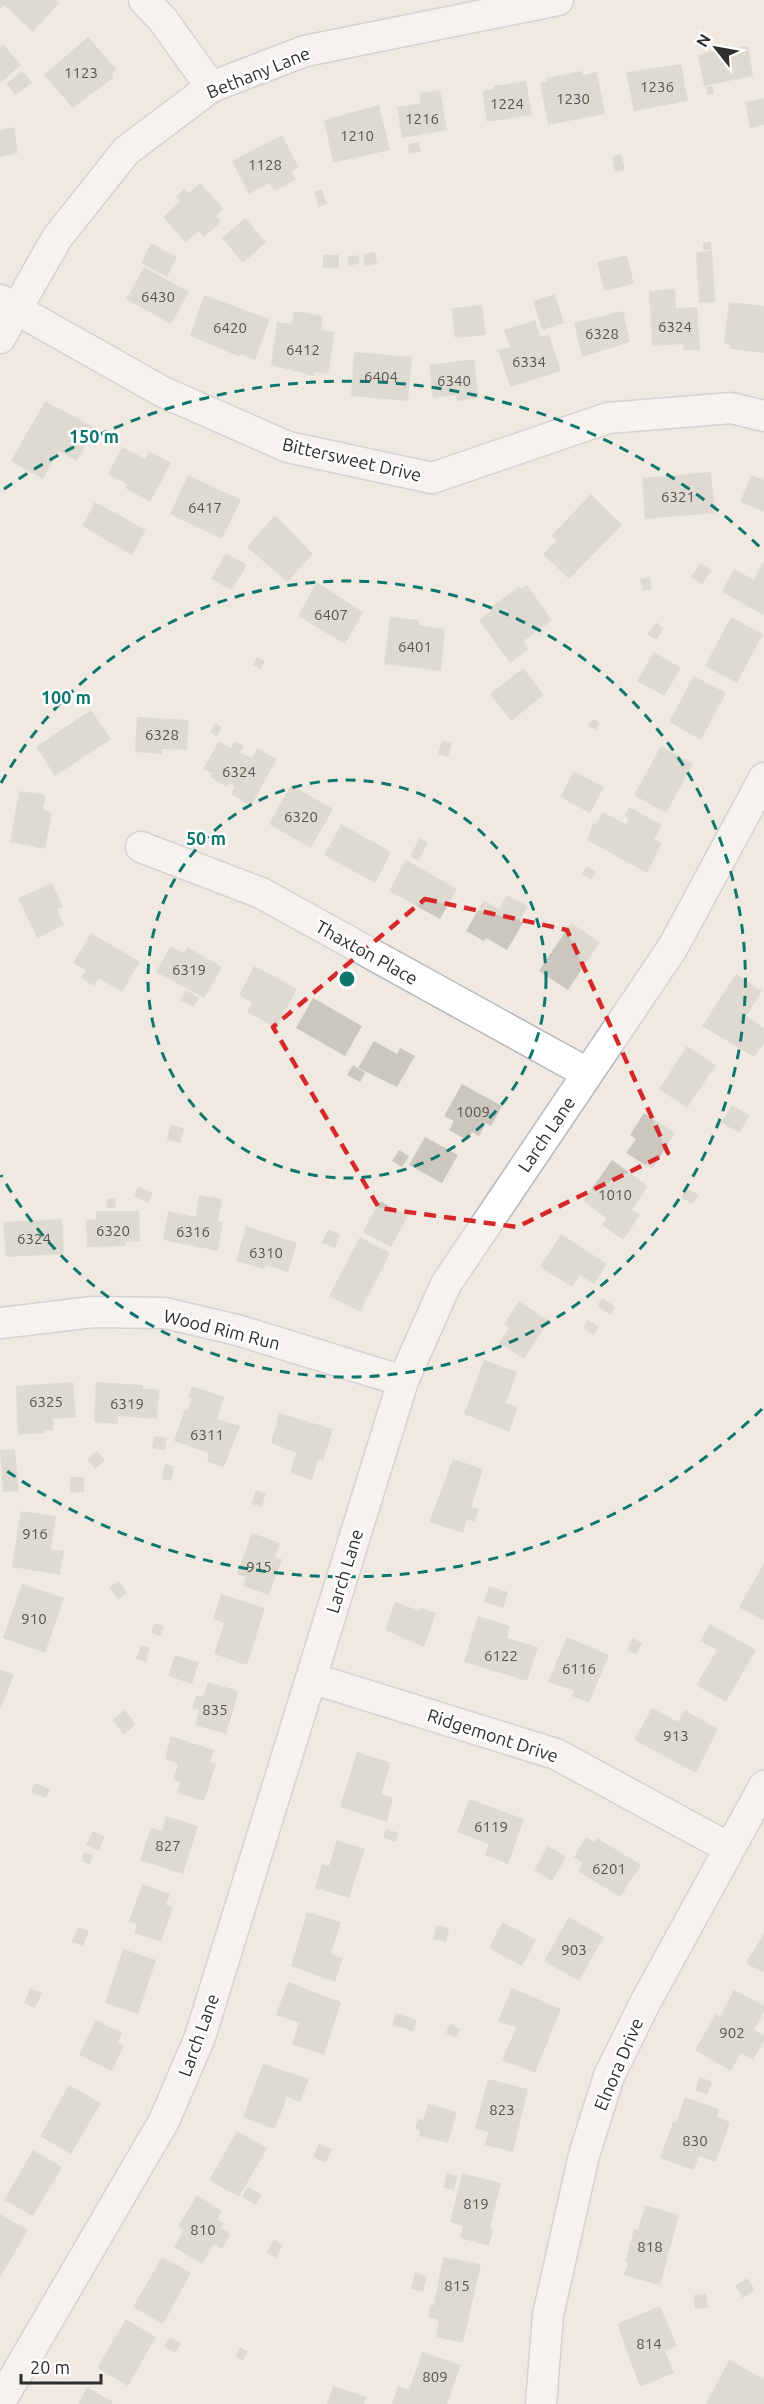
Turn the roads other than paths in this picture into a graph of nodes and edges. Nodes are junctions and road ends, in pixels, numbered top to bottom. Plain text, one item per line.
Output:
1 (144, 0) edge
2 (558, 0) edge
3 (211, 87) junction
4 (8, 305) edge
5 (0, 338) edge
6 (764, 416) edge
7 (764, 778) edge
8 (141, 847) dead end
9 (587, 1074) junction
10 (0, 1323) edge
11 (403, 1381) junction
12 (311, 1678) junction
13 (764, 1786) edge
14 (729, 1848) junction
15 (0, 2402) edge
16 (541, 2404) edge

1 - 3 street
2 - 3 street, Bethany Lane
3 - 4 street, Bethany Lane
4 - 5 street, Bethany Lane
4 - 6 street, Bittersweet Drive
7 - 9 street, Larch Lane
8 - 9 street, Thaxton Place
9 - 11 street, Larch Lane
10 - 11 street, Wood Rim Run
11 - 12 street, Larch Lane
12 - 14 street, Ridgemont Drive
12 - 15 street, Larch Lane
13 - 14 street, Elnora Drive
14 - 16 street, Elnora Drive

